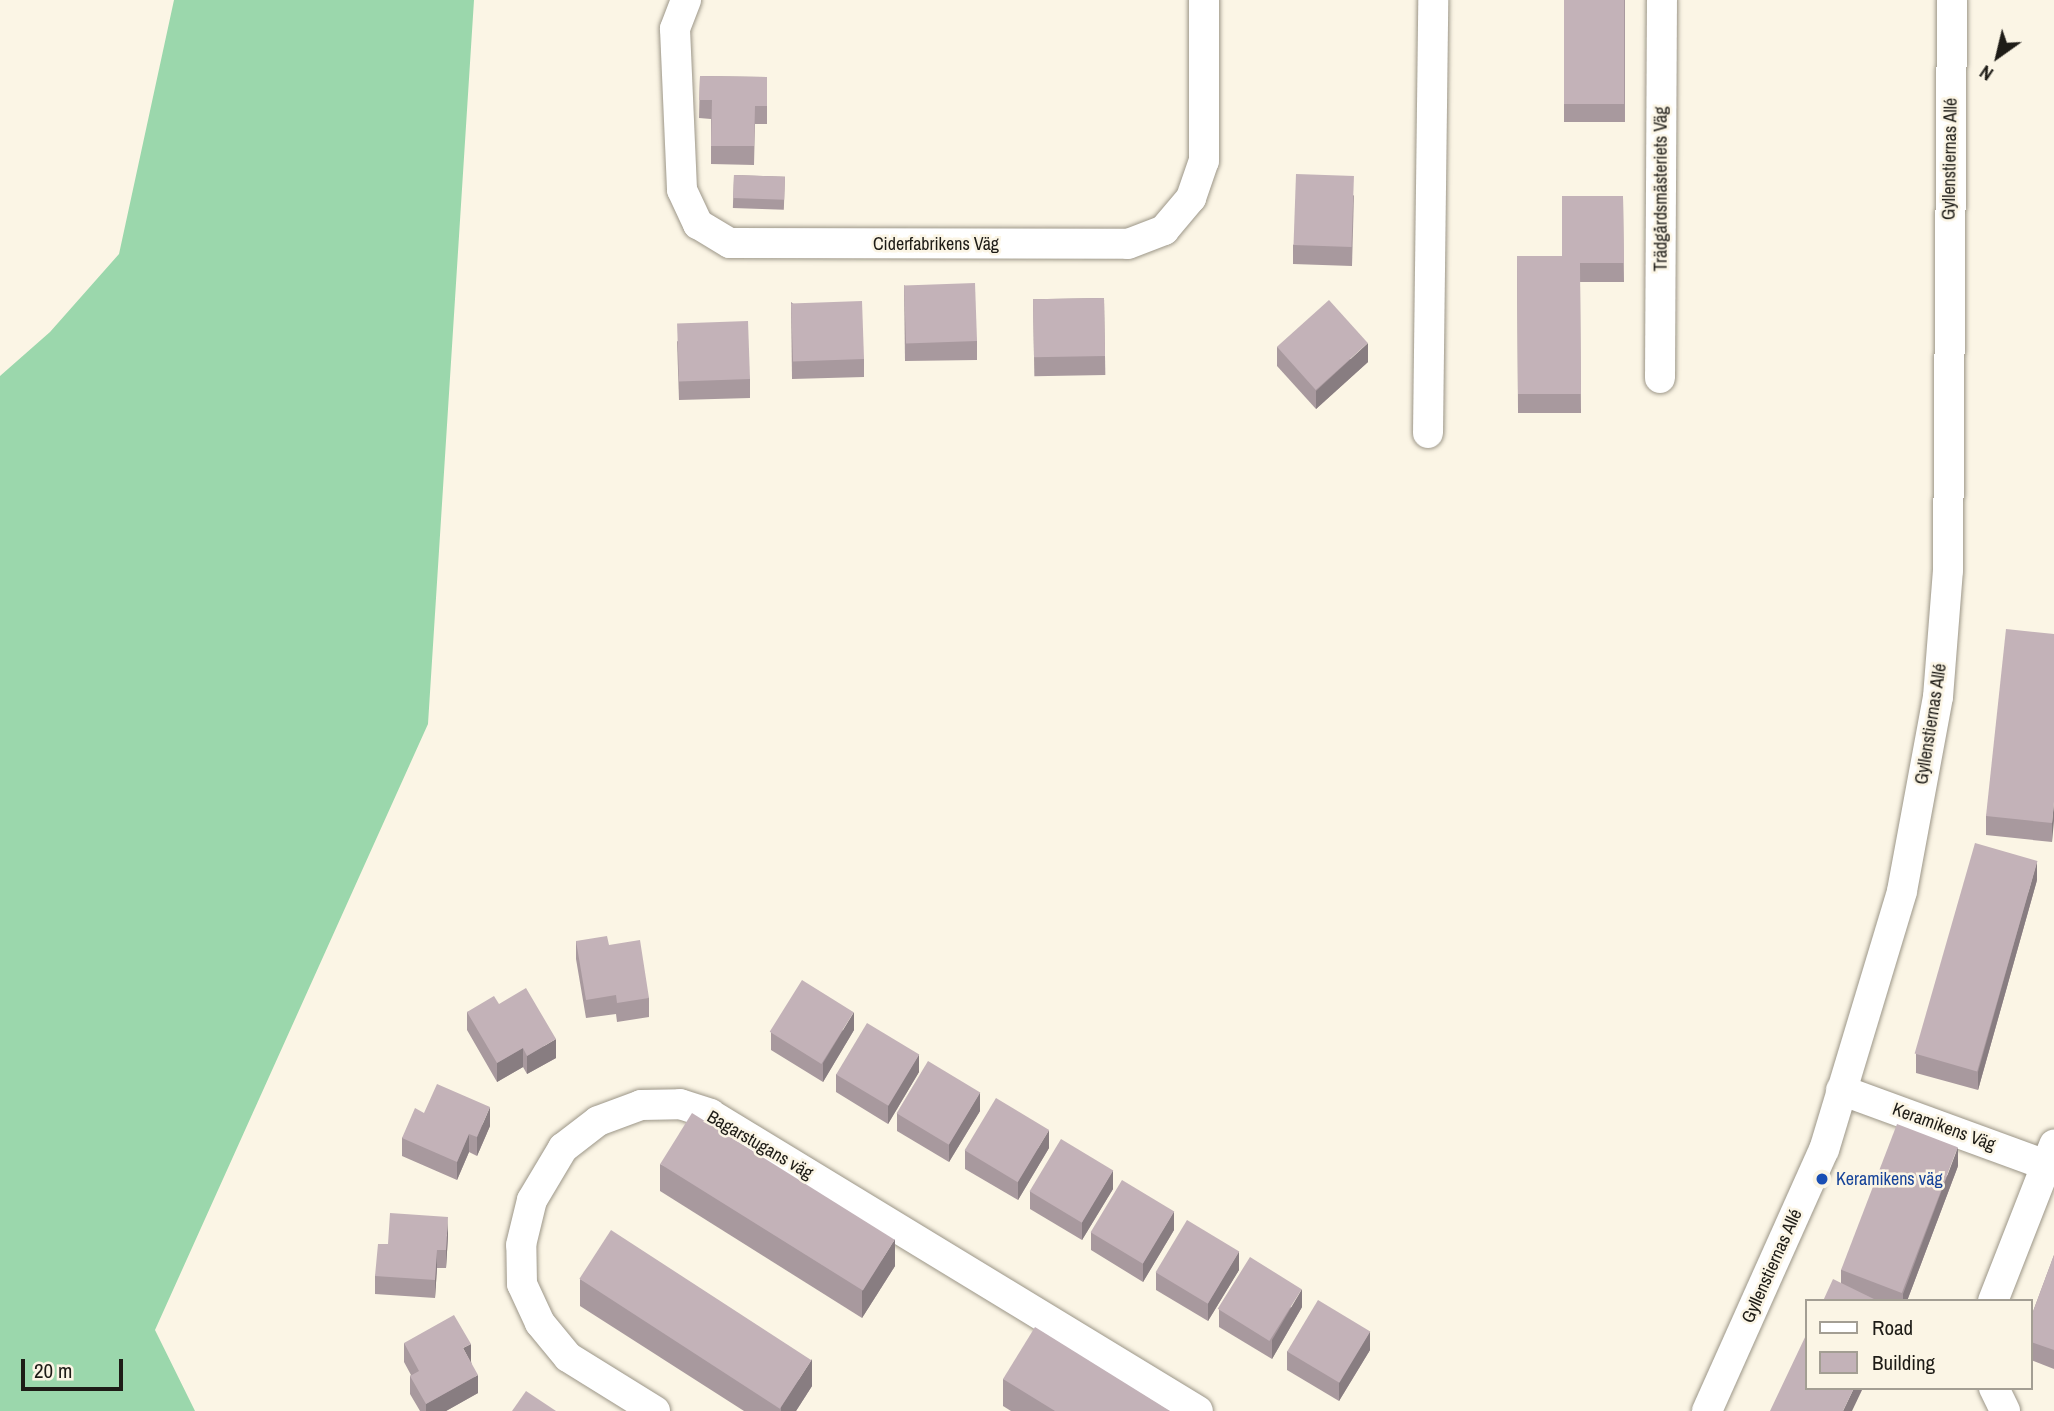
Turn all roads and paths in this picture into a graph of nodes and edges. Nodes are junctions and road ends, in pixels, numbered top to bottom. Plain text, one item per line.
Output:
1 (686, 0) edge
2 (1204, 0) edge
3 (1433, 0) edge
4 (1662, 0) edge
5 (1952, 0) edge
6 (1660, 378) dead end
7 (1428, 433) dead end
8 (1842, 1090) junction
9 (2050, 1155) edge
10 (1994, 1299) edge
11 (1995, 1390) edge
12 (655, 1411) edge
13 (1198, 1411) edge
14 (1707, 1411) edge
15 (2005, 1411) edge

1 - 2 street, Ciderfabrikens Väg
3 - 7 street
4 - 6 street, Trädgårdsmästeriets Väg
5 - 8 street, Gyllenstiernas Allé
8 - 9 street, Keramikens Väg
8 - 14 street, Gyllenstiernas Allé
9 - 10 street, Keramikens Väg
11 - 15 street
12 - 13 street, Bagarstugans väg

